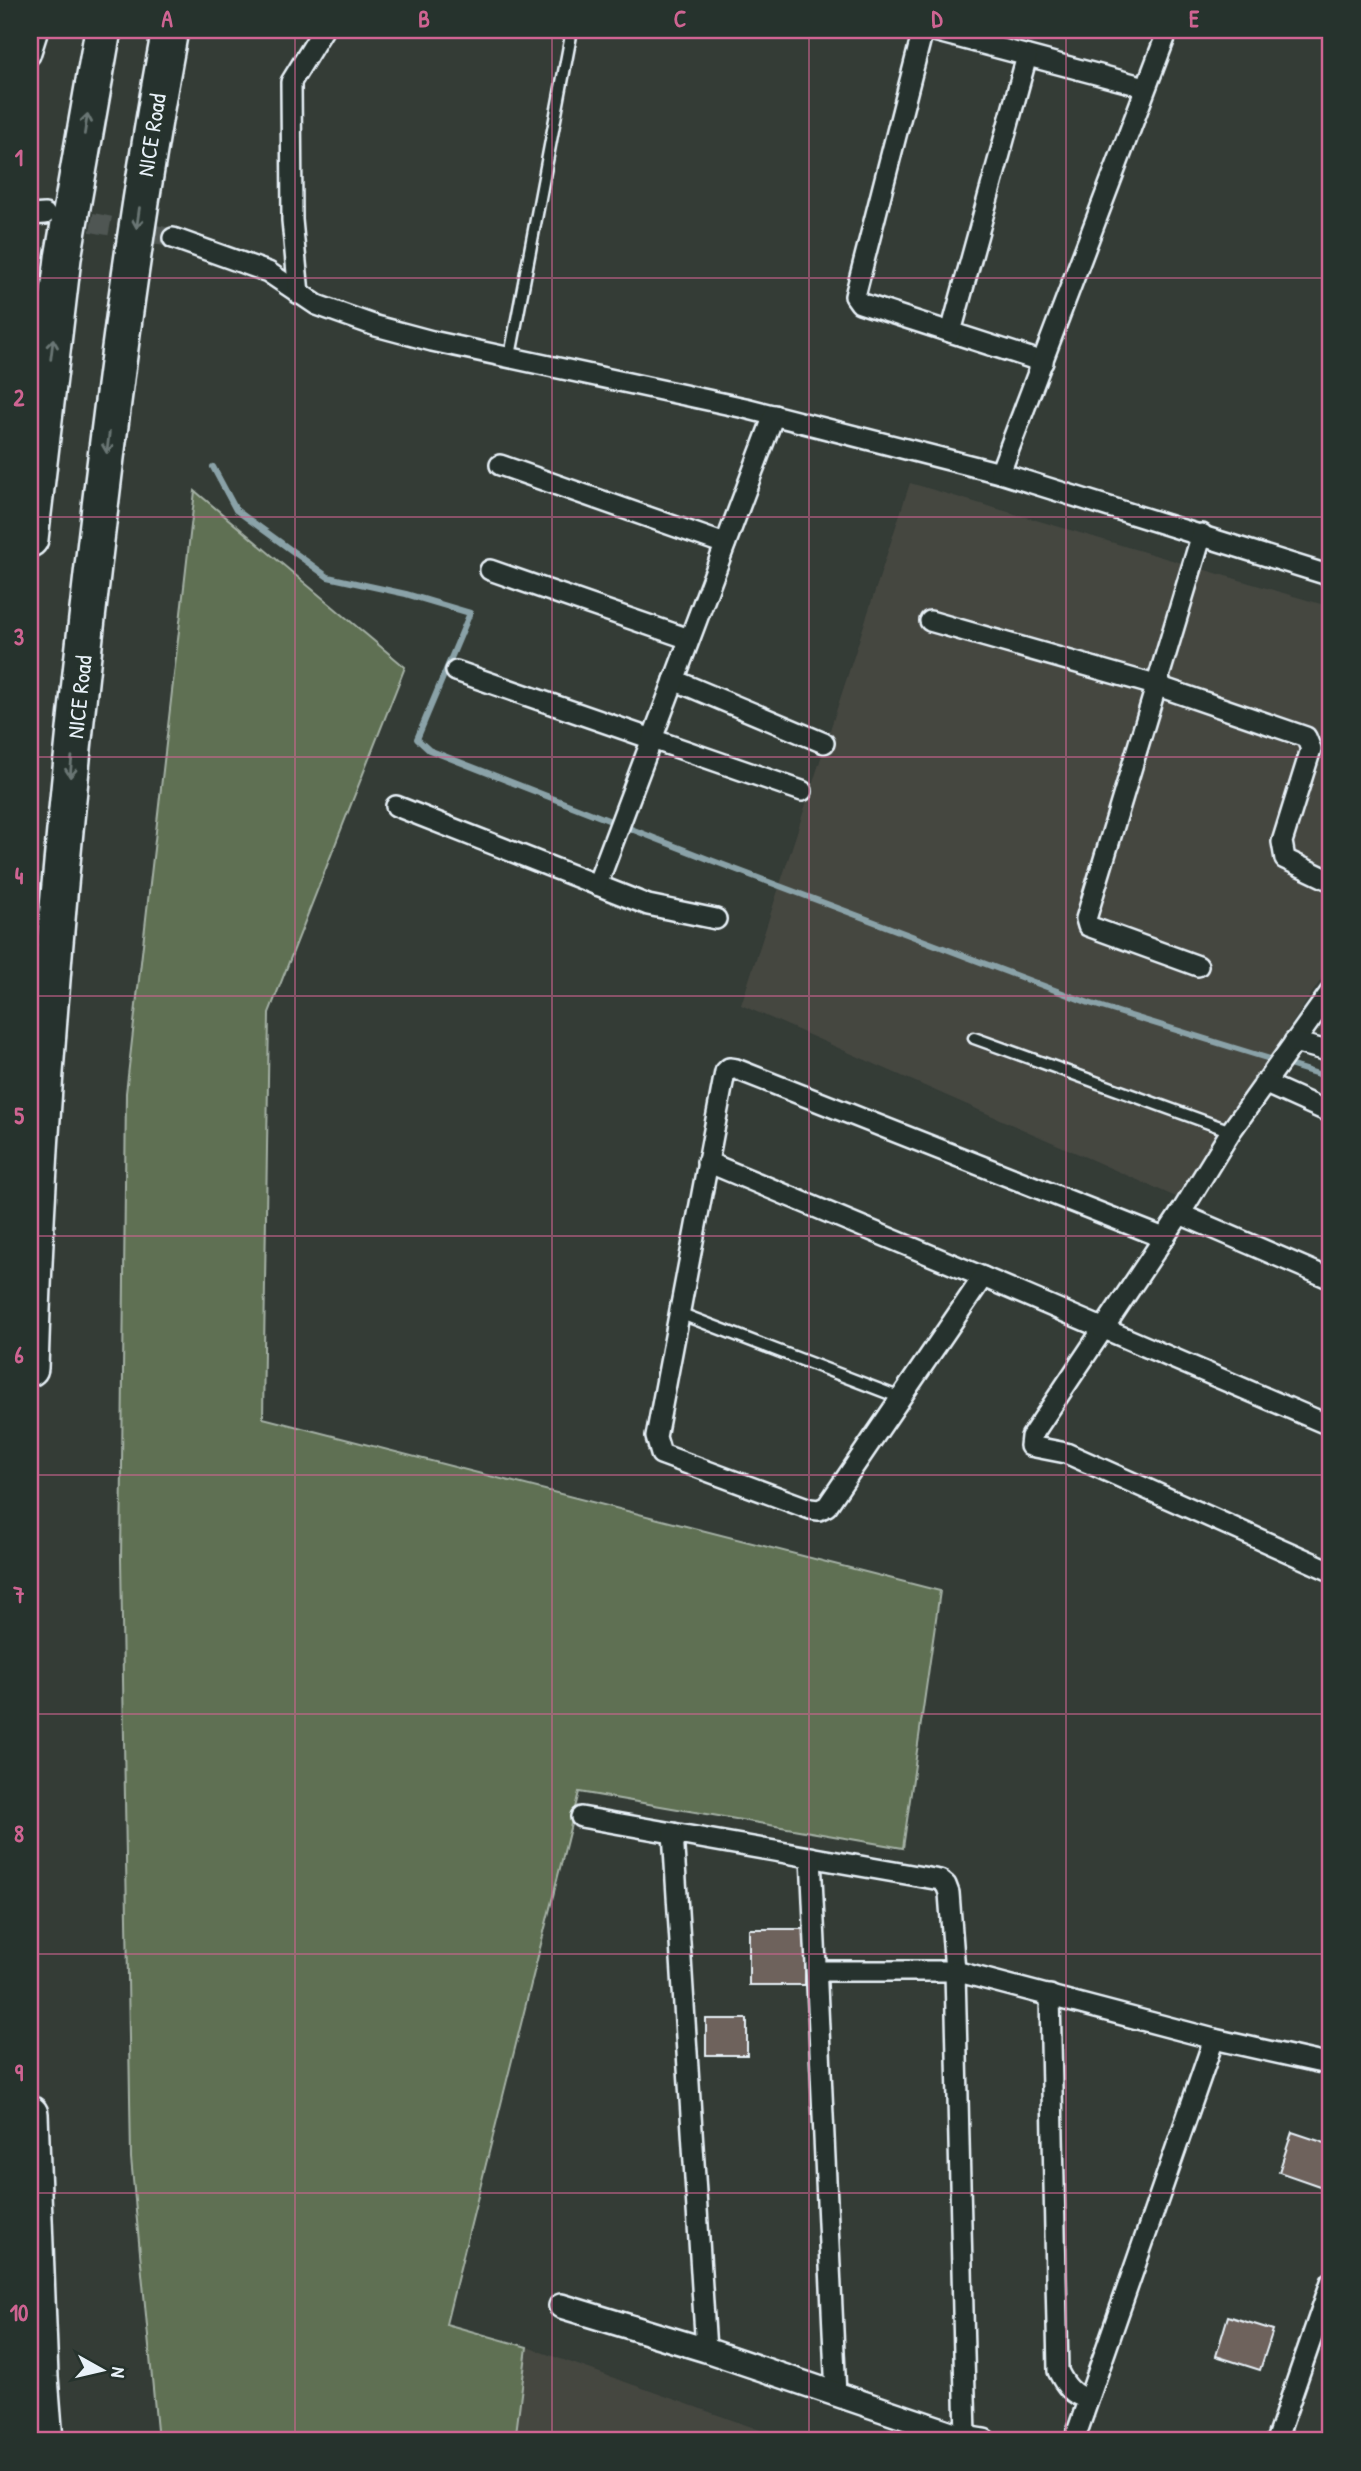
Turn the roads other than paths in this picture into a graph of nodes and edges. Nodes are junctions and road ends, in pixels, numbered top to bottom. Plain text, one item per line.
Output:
1 (38, 30) edge
2 (103, 30) edge
3 (170, 30) edge
4 (323, 30) edge
5 (572, 30) edge
6 (923, 30) edge
7 (930, 30) edge
8 (1168, 30) edge
9 (30, 55) edge
10 (1027, 56) junction
11 (1145, 88) junction
12 (173, 238) tunnel mouth
13 (299, 294) junction
14 (951, 332) junction
15 (510, 356) junction
16 (1043, 362) junction
17 (774, 415) junction
18 (500, 465) dead end
19 (1000, 473) junction
20 (1202, 534) junction
21 (30, 539) edge
22 (725, 544) junction
23 (490, 570) dead end
24 (1331, 576) edge
25 (930, 621) dead end
26 (689, 639) junction
27 (456, 671) dead end
28 (674, 680) junction
29 (1155, 685) junction
30 (652, 738) junction
31 (824, 743) dead end
32 (802, 791) dead end
33 (396, 806) dead end
34 (1331, 881) edge
35 (597, 885) junction
36 (716, 919) dead end
37 (1198, 966) dead end
38 (1331, 991) edge
39 (974, 1038) dead end
40 (1294, 1042) junction
41 (1331, 1052) edge
42 (1264, 1083) junction
43 (1331, 1114) edge
44 (1231, 1131) junction
45 (707, 1162) junction
46 (1180, 1214) junction
47 (1164, 1238) junction
48 (983, 1277) junction
49 (1331, 1279) edge
50 (679, 1313) junction
51 (1102, 1329) junction
52 (30, 1368) edge
53 (901, 1398) junction
54 (1331, 1426) edge
55 (1331, 1572) edge
56 (581, 1817) dead end
57 (673, 1833) junction
58 (811, 1857) junction
59 (817, 1971) junction
60 (955, 1971) junction
61 (1050, 1996) junction
62 (1214, 2039) junction
63 (1331, 2065) edge
64 (30, 2114) edge
65 (1331, 2282) edge
66 (561, 2306) dead end
67 (706, 2350) junction
68 (836, 2395) junction
69 (1088, 2399) junction
70 (975, 2440) edge
71 (46, 2441) edge
72 (1074, 2441) edge
73 (1276, 2441) edge

1 - 9 street
21 -> 2 highway
3 -> 52 highway, NICE Road
4 - 13 street
5 - 15 lane
6 - 14 street
7 - 10 street
8 - 11 street
10 - 11 street
10 - 14 street
11 - 16 street
12 - 13 street
13 - 15 street
14 - 16 street
15 - 17 street
16 - 19 street
17 - 19 street
17 - 22 street
18 - 22 street
19 - 20 street
20 - 24 street
20 - 29 street
22 - 26 street
23 - 26 street
25 - 29 street
26 - 28 street
27 - 30 street
28 - 30 street
28 - 31 street
29 - 34 street
29 - 37 street
30 - 32 street
30 - 35 street
33 - 35 street
35 - 36 street
38 - 40 street
39 - 44 lane
40 - 41 street
40 - 42 street
42 - 43 street
42 - 44 street
44 - 46 street
45 - 47 street
45 - 48 street
45 - 50 street
46 - 47 street
46 - 49 street
47 - 51 street
48 - 51 street
48 - 53 street
50 - 53 lane
50 - 53 street
51 - 54 street
51 - 55 street
56 - 57 street
57 - 58 street
57 - 67 street
58 - 59 street
58 - 60 street
59 - 60 street
59 - 68 street
60 - 61 street
60 - 70 street
61 - 62 street
61 - 69 street
62 - 63 street
62 - 69 street
64 - 71 highway
65 - 73 street
66 - 67 street
67 - 68 street
68 - 70 street
69 - 72 street

